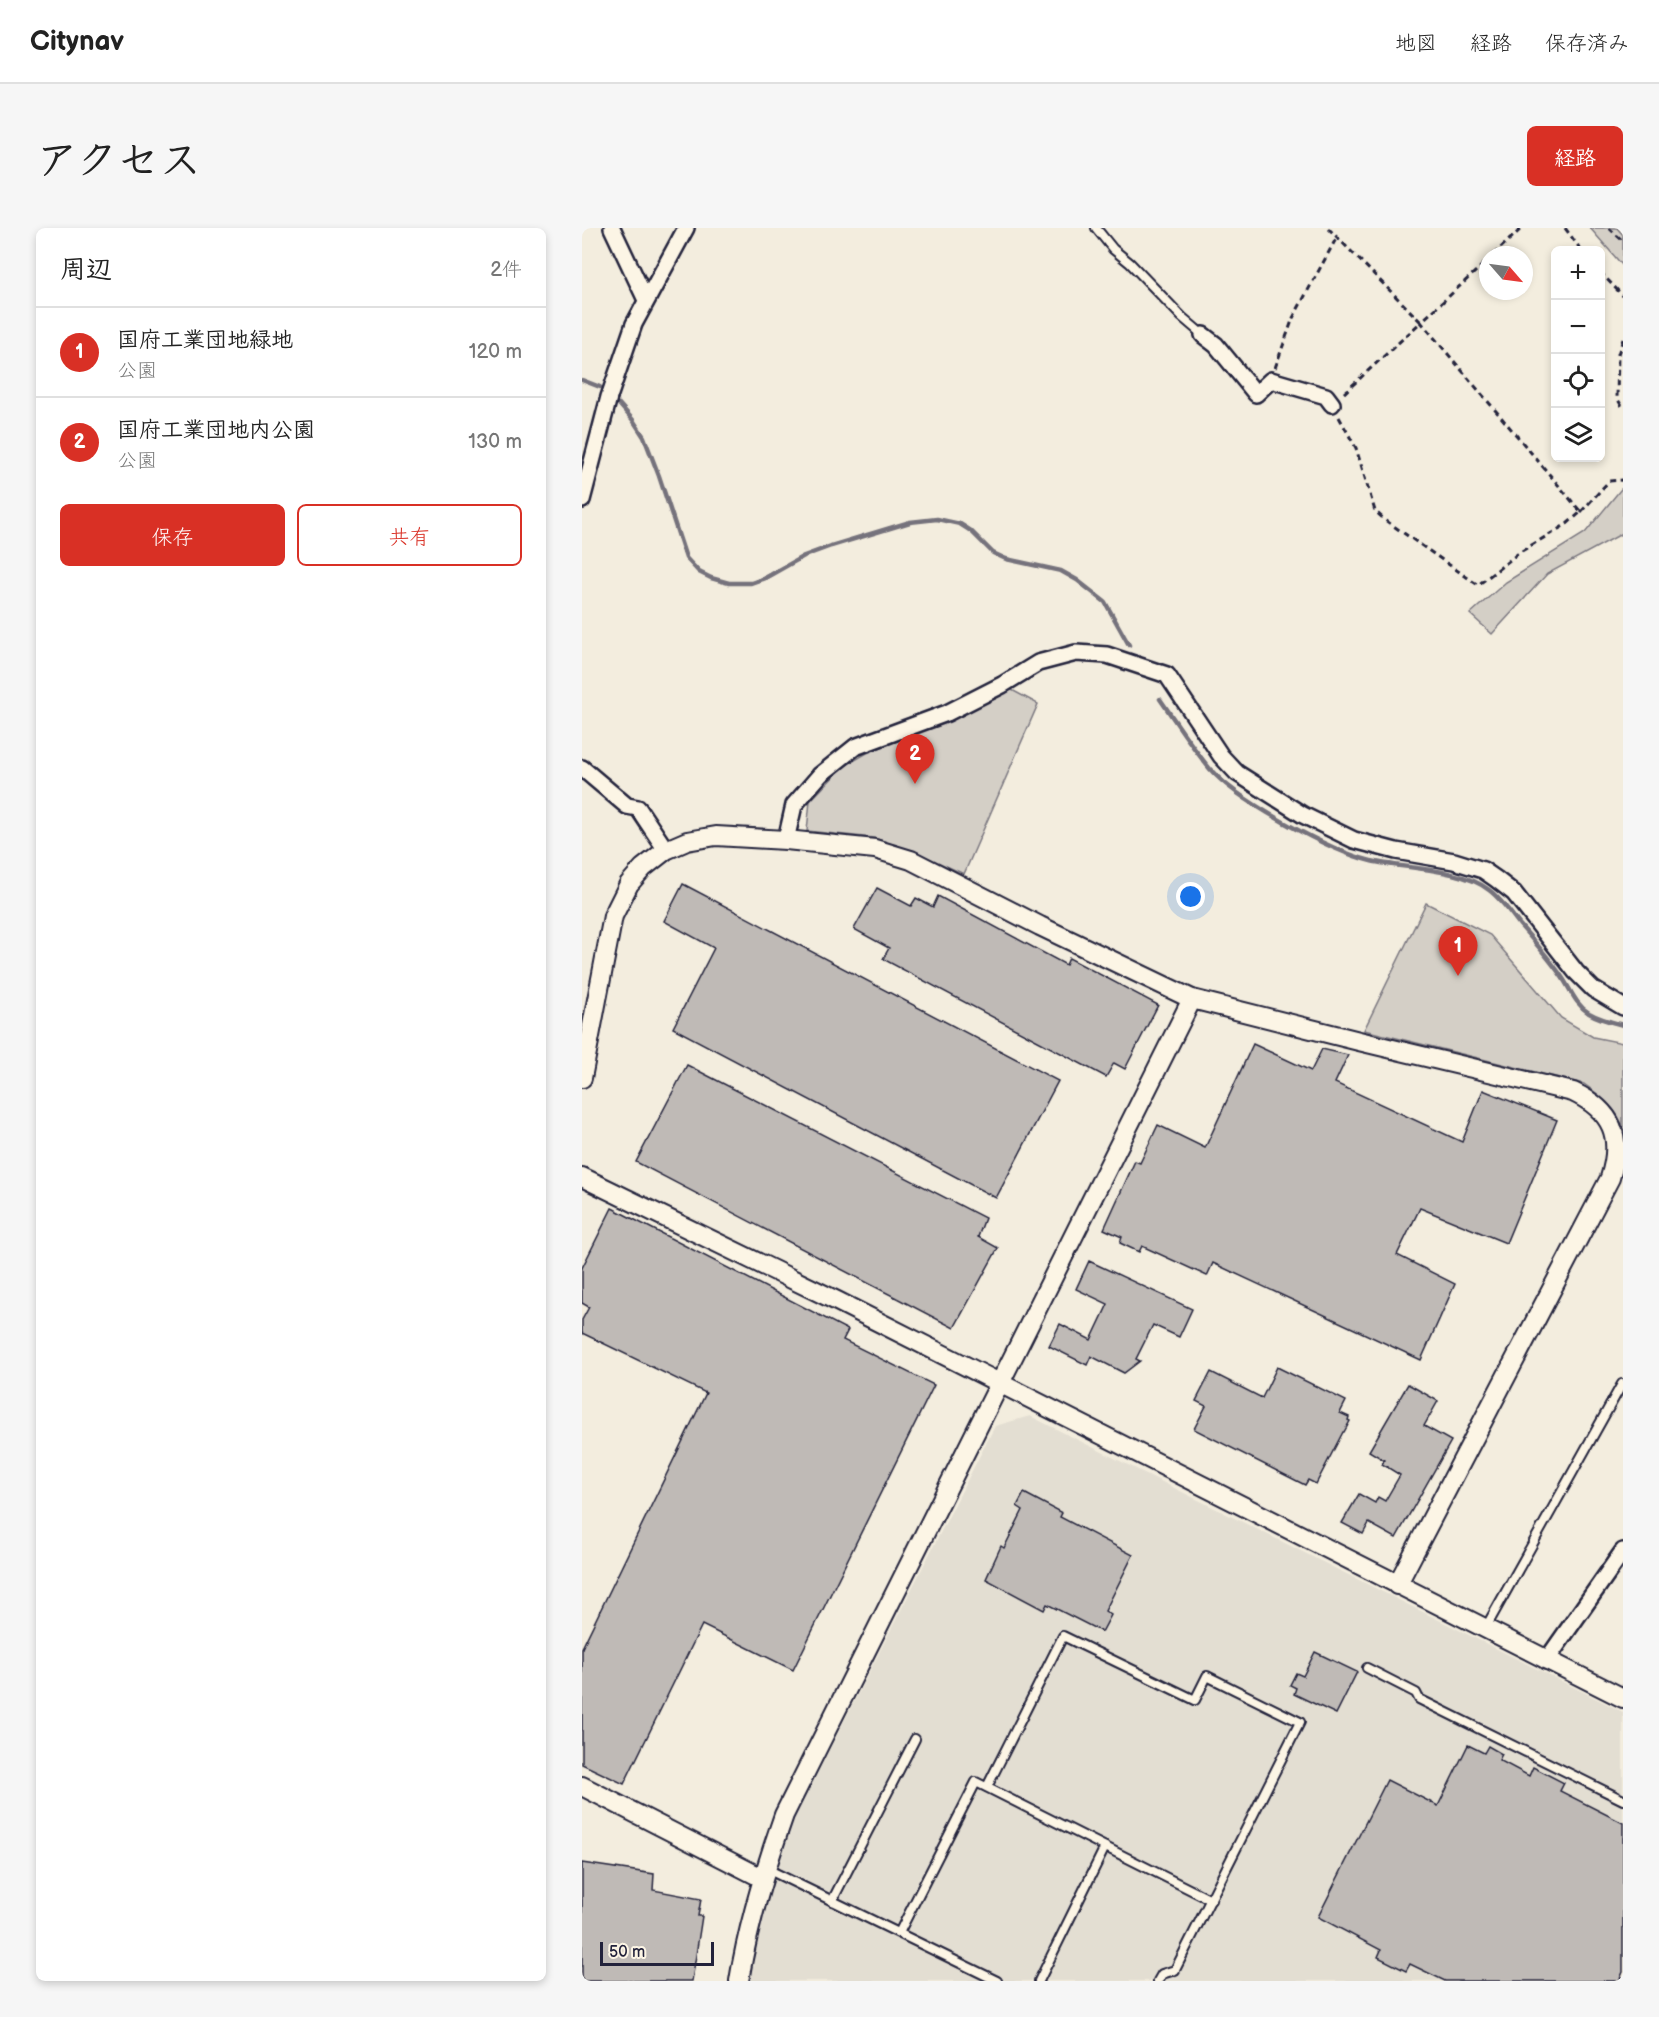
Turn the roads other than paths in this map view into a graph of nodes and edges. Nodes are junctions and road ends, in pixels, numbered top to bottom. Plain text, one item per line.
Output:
1 (612, 228) edge
2 (686, 228) edge
3 (1096, 228) edge
4 (646, 300) junction
5 (1203, 335) joint
6 (1332, 404) road end
7 (582, 500) edge
8 (582, 768) edge
9 (786, 840) junction
10 (663, 844) junction
11 (1192, 999) junction
12 (1623, 1007) edge
13 (582, 1078) edge
14 (582, 1177) edge
15 (1622, 1384) edge
16 (1001, 1385) junction
17 (1623, 1551) edge
18 (1397, 1585) junction
19 (1485, 1630) junction
20 (1546, 1661) junction
21 (1367, 1668) dead end
22 (1623, 1698) edge
23 (915, 1738) dead end
24 (582, 1786) edge
25 (987, 1787) junction
26 (1623, 1800) edge
27 (1106, 1847) junction
28 (764, 1873) junction
29 (1211, 1900) junction
30 (832, 1901) junction
31 (899, 1933) junction
32 (739, 1981) edge
33 (997, 1981) edge
34 (1040, 1981) edge
35 (1158, 1981) edge

1 - 4 street
2 - 4 street
3 - 5 lane
4 - 7 street
5 - 6 street
8 - 10 street
9 - 10 street
9 - 11 street
9 - 12 street
10 - 13 street
11 - 16 street
11 - 18 street
14 - 16 street
15 - 19 lane
16 - 18 street
16 - 28 street
17 - 20 street
18 - 19 street
19 - 20 street
20 - 22 street
21 - 26 lane
23 - 30 lane
24 - 28 street
25 - 27 lane
25 - 29 lane
25 - 31 lane
27 - 29 lane
27 - 34 lane
28 - 30 lane
28 - 32 street
29 - 35 lane
30 - 31 lane
31 - 33 lane

